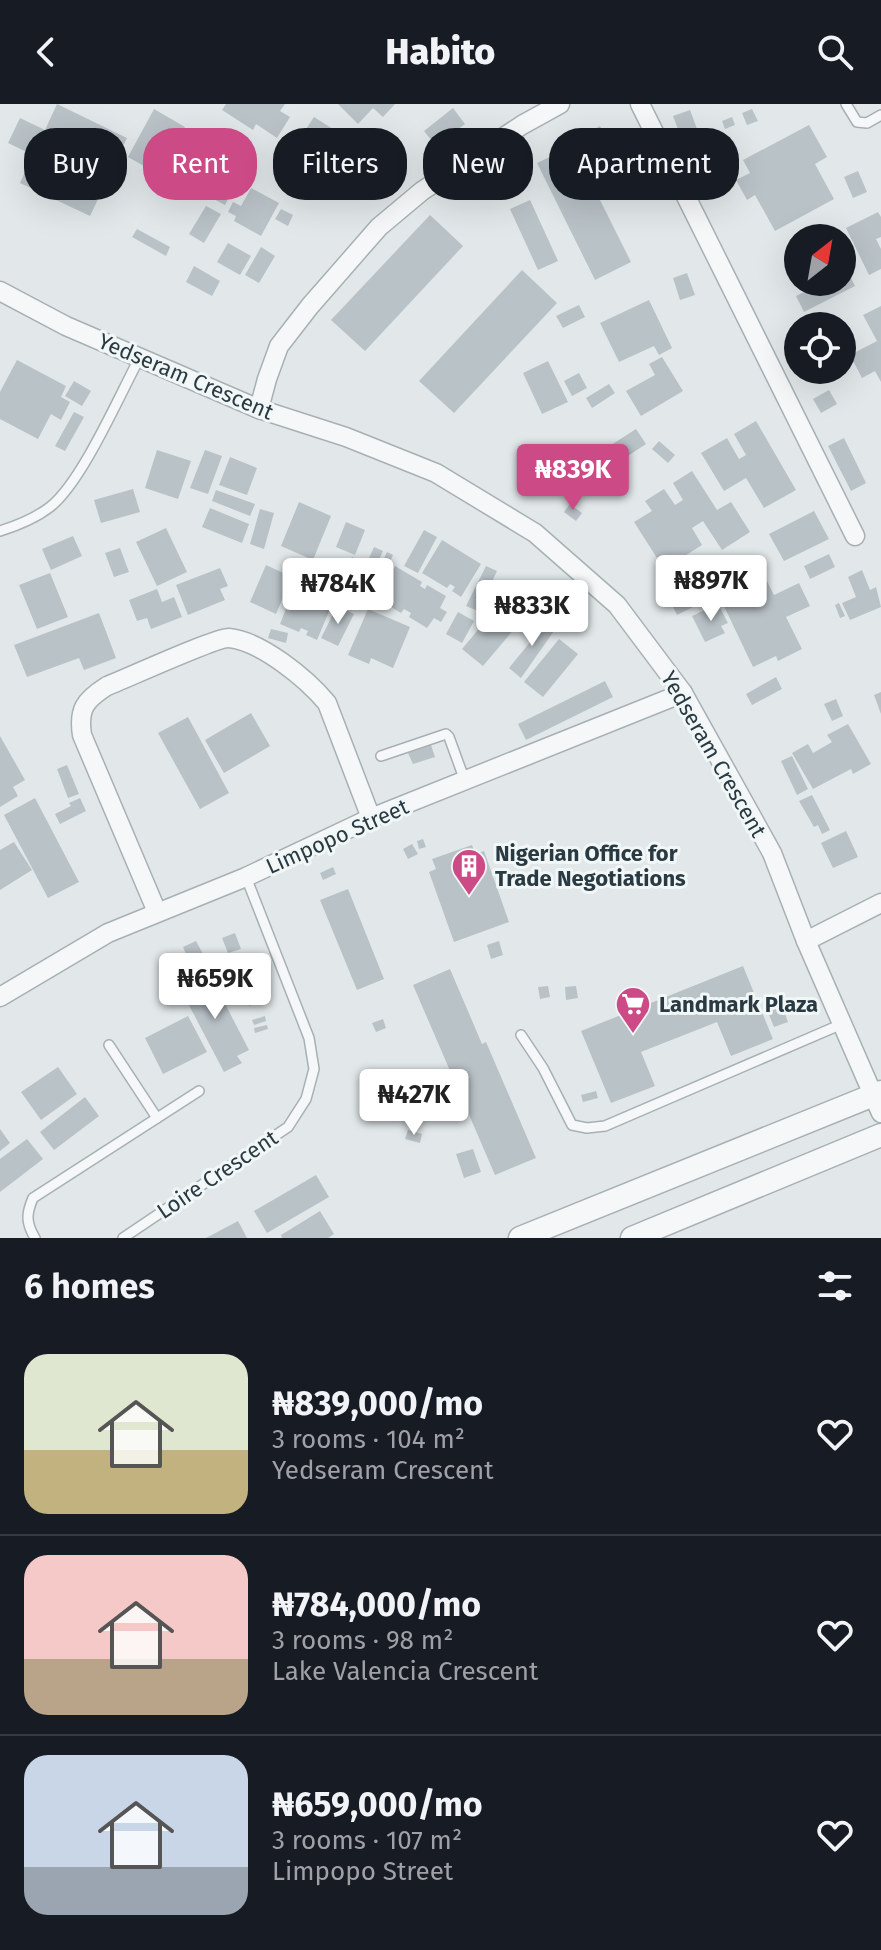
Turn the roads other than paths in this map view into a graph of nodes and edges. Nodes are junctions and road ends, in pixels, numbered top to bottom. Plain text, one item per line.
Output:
1 (560, 104) edge
2 (640, 104) edge
3 (846, 104) edge
4 (881, 115) edge
5 (0, 291) edge
6 (140, 357) junction
7 (259, 409) junction
8 (0, 531) edge
9 (855, 536) dead end
10 (683, 693) junction
11 (381, 756) dead end
12 (465, 781) junction
13 (371, 818) junction
14 (246, 877) junction
15 (881, 903) edge
16 (157, 912) junction
17 (806, 941) junction
18 (0, 997) edge
19 (842, 1024) junction
20 (521, 1035) dead end
21 (109, 1045) dead end
22 (199, 1091) dead end
23 (879, 1100) edge
24 (157, 1118) junction
25 (881, 1135) edge
26 (35, 1238) edge
27 (123, 1238) edge
28 (520, 1238) edge
29 (632, 1238) edge

1 - 7 street
2 - 9 street
3 - 4 lane
5 - 6 street, Yedseram Crescent
6 - 7 street, Yedseram Crescent
6 - 8 lane
7 - 10 street, Yedseram Crescent
10 - 12 street, Limpopo Street
10 - 17 street, Yedseram Crescent
11 - 12 lane
12 - 13 street, Limpopo Street
13 - 14 street, Limpopo Street
13 - 16 street
14 - 16 street, Limpopo Street
14 - 27 lane, Loire Crescent
15 - 17 street
16 - 18 street, Limpopo Street
17 - 19 street, Yedseram Crescent
19 - 20 lane
19 - 23 street, Yedseram Crescent
21 - 24 lane
22 - 24 lane
23 - 28 street
24 - 26 lane
25 - 29 street

